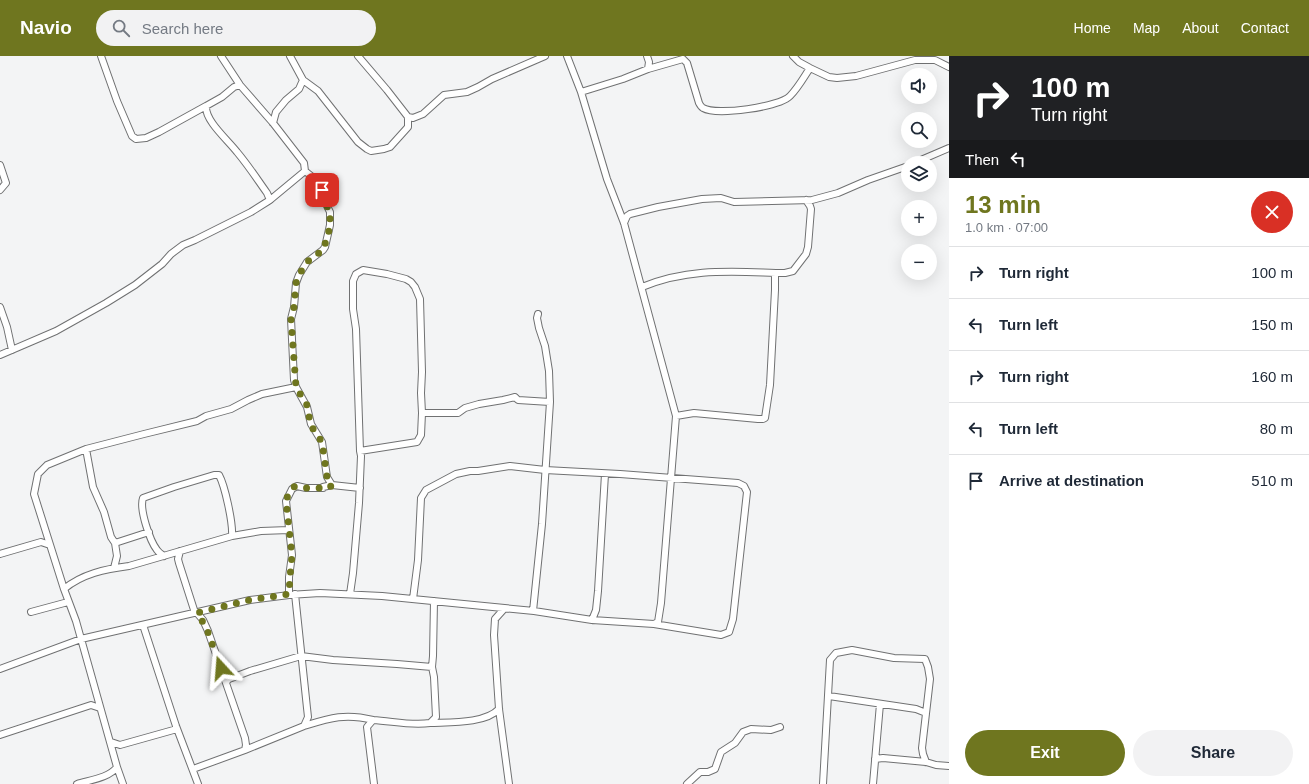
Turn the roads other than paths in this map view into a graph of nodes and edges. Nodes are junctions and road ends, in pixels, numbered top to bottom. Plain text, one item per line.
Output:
1 (101, 56) edge
2 (221, 56) edge
3 (290, 56) edge
4 (358, 56) edge
5 (545, 56) edge
6 (567, 56) edge
7 (647, 56) edge
8 (690, 56) edge
9 (793, 56) edge
10 (683, 59) junction
11 (949, 67) edge
12 (810, 68) junction
13 (648, 69) junction
14 (303, 80) junction
15 (240, 85) junction
16 (581, 92) junction
17 (206, 106) junction
18 (408, 117) junction
19 (273, 123) junction
20 (949, 148) edge
21 (930, 156) edge
22 (0, 165) edge
23 (901, 169) edge
24 (305, 171) junction
25 (0, 190) edge
26 (270, 200) junction
27 (806, 200) junction
28 (624, 223) junction
29 (775, 273) junction
30 (642, 287) junction
31 (0, 307) edge
32 (538, 314) dead end
33 (12, 350) junction
34 (0, 356) edge
35 (296, 387) junction
36 (550, 402) junction
37 (422, 413) junction
38 (676, 416) junction
39 (86, 449) junction
40 (360, 451) junction
41 (545, 470) junction
42 (606, 474) junction
43 (671, 478) junction
44 (332, 486) junction
45 (360, 488) junction
46 (289, 530) junction
47 (149, 532) junction
48 (232, 536) junction
49 (115, 543) junction
50 (50, 545) junction
51 (156, 549) junction
52 (180, 551) junction
53 (0, 554) edge
54 (171, 554) junction
55 (164, 556) junction
56 (153, 559) junction
57 (178, 559) junction
58 (114, 568) junction
59 (64, 589) junction
60 (292, 594) junction
61 (350, 594) junction
62 (413, 599) junction
63 (434, 600) junction
64 (68, 602) junction
65 (489, 607) junction
66 (504, 609) junction
67 (533, 611) junction
68 (31, 612) dead end
69 (196, 613) junction
70 (495, 619) junction
71 (592, 620) junction
72 (654, 624) junction
73 (143, 625) junction
74 (81, 639) junction
75 (301, 656) junction
76 (0, 667) edge
77 (432, 667) junction
78 (226, 680) junction
79 (97, 695) junction
80 (829, 696) junction
81 (91, 704) junction
82 (880, 704) junction
83 (100, 708) junction
84 (499, 709) junction
85 (925, 710) junction
86 (491, 716) junction
87 (362, 718) junction
88 (373, 720) junction
89 (438, 720) junction
90 (500, 720) junction
91 (304, 726) junction
92 (367, 727) junction
93 (177, 728) junction
94 (780, 728) dead end
95 (0, 734) edge
96 (111, 742) junction
97 (245, 750) junction
98 (875, 759) junction
99 (926, 762) junction
100 (949, 766) edge
101 (117, 767) junction
102 (193, 769) junction
103 (77, 784) edge
104 (122, 784) edge
105 (198, 784) edge
106 (374, 784) edge
107 (509, 784) edge
108 (687, 784) edge
109 (823, 784) edge
110 (873, 784) edge

1 - 17 street
2 - 15 street
3 - 14 street
4 - 18 street
5 - 18 street
6 - 16 street
7 - 13 street
8 - 10 street
9 - 12 street
10 - 12 street
10 - 13 street
11 - 12 street
13 - 16 street
14 - 18 street
14 - 19 street
15 - 17 street
15 - 19 street
16 - 28 street
17 - 26 street
19 - 24 street
20 - 21 street
22 - 25 street
23 - 27 street
24 - 26 street
24 - 35 street
26 - 33 street
27 - 28 street
27 - 29 street
28 - 30 street
29 - 30 street
29 - 38 street
30 - 38 street
31 - 33 street
32 - 36 street
33 - 34 street
35 - 39 street
35 - 44 street
36 - 37 street
36 - 41 street
37 - 40 street
37 - 40 street
38 - 43 street
39 - 49 street
39 - 50 street
40 - 45 street
41 - 42 street
41 - 62 street
41 - 67 street
42 - 43 street
42 - 71 street
43 - 72 street
43 - 72 street
44 - 45 street
44 - 46 street
45 - 61 street
46 - 48 street
46 - 60 street
47 - 48 street
47 - 49 street
47 - 51 street
48 - 52 street
49 - 58 street
50 - 53 street
50 - 59 street
51 - 55 street
51 - 56 street
52 - 54 street
52 - 57 street
54 - 55 street
54 - 57 street
55 - 56 street
56 - 58 street
57 - 69 street
58 - 59 street
59 - 64 street
60 - 61 street
60 - 69 street
60 - 75 street
61 - 62 street
62 - 63 street
63 - 65 street
63 - 77 street
64 - 68 street
64 - 74 street
65 - 66 street
65 - 70 street
66 - 67 street
66 - 70 street
67 - 71 street
69 - 73 street
69 - 78 street
70 - 84 street
71 - 72 street
73 - 74 street
73 - 93 street
74 - 76 street
74 - 79 street
75 - 77 street
75 - 78 street
75 - 91 street
77 - 89 street
78 - 97 street
79 - 81 street
79 - 83 street
80 - 82 street
80 - 85 street
80 - 109 street
81 - 83 street
81 - 95 street
82 - 85 street
82 - 98 street
83 - 96 street
84 - 86 street
84 - 90 street
85 - 99 street
86 - 89 street
86 - 90 street
87 - 88 street
87 - 91 street
87 - 92 street
88 - 89 street
88 - 92 street
90 - 107 street
91 - 97 street
92 - 106 street
93 - 96 street
93 - 102 street
94 - 108 street
96 - 101 street
97 - 102 street
98 - 99 street
98 - 110 street
99 - 100 street
101 - 103 street
101 - 104 street
102 - 105 street

